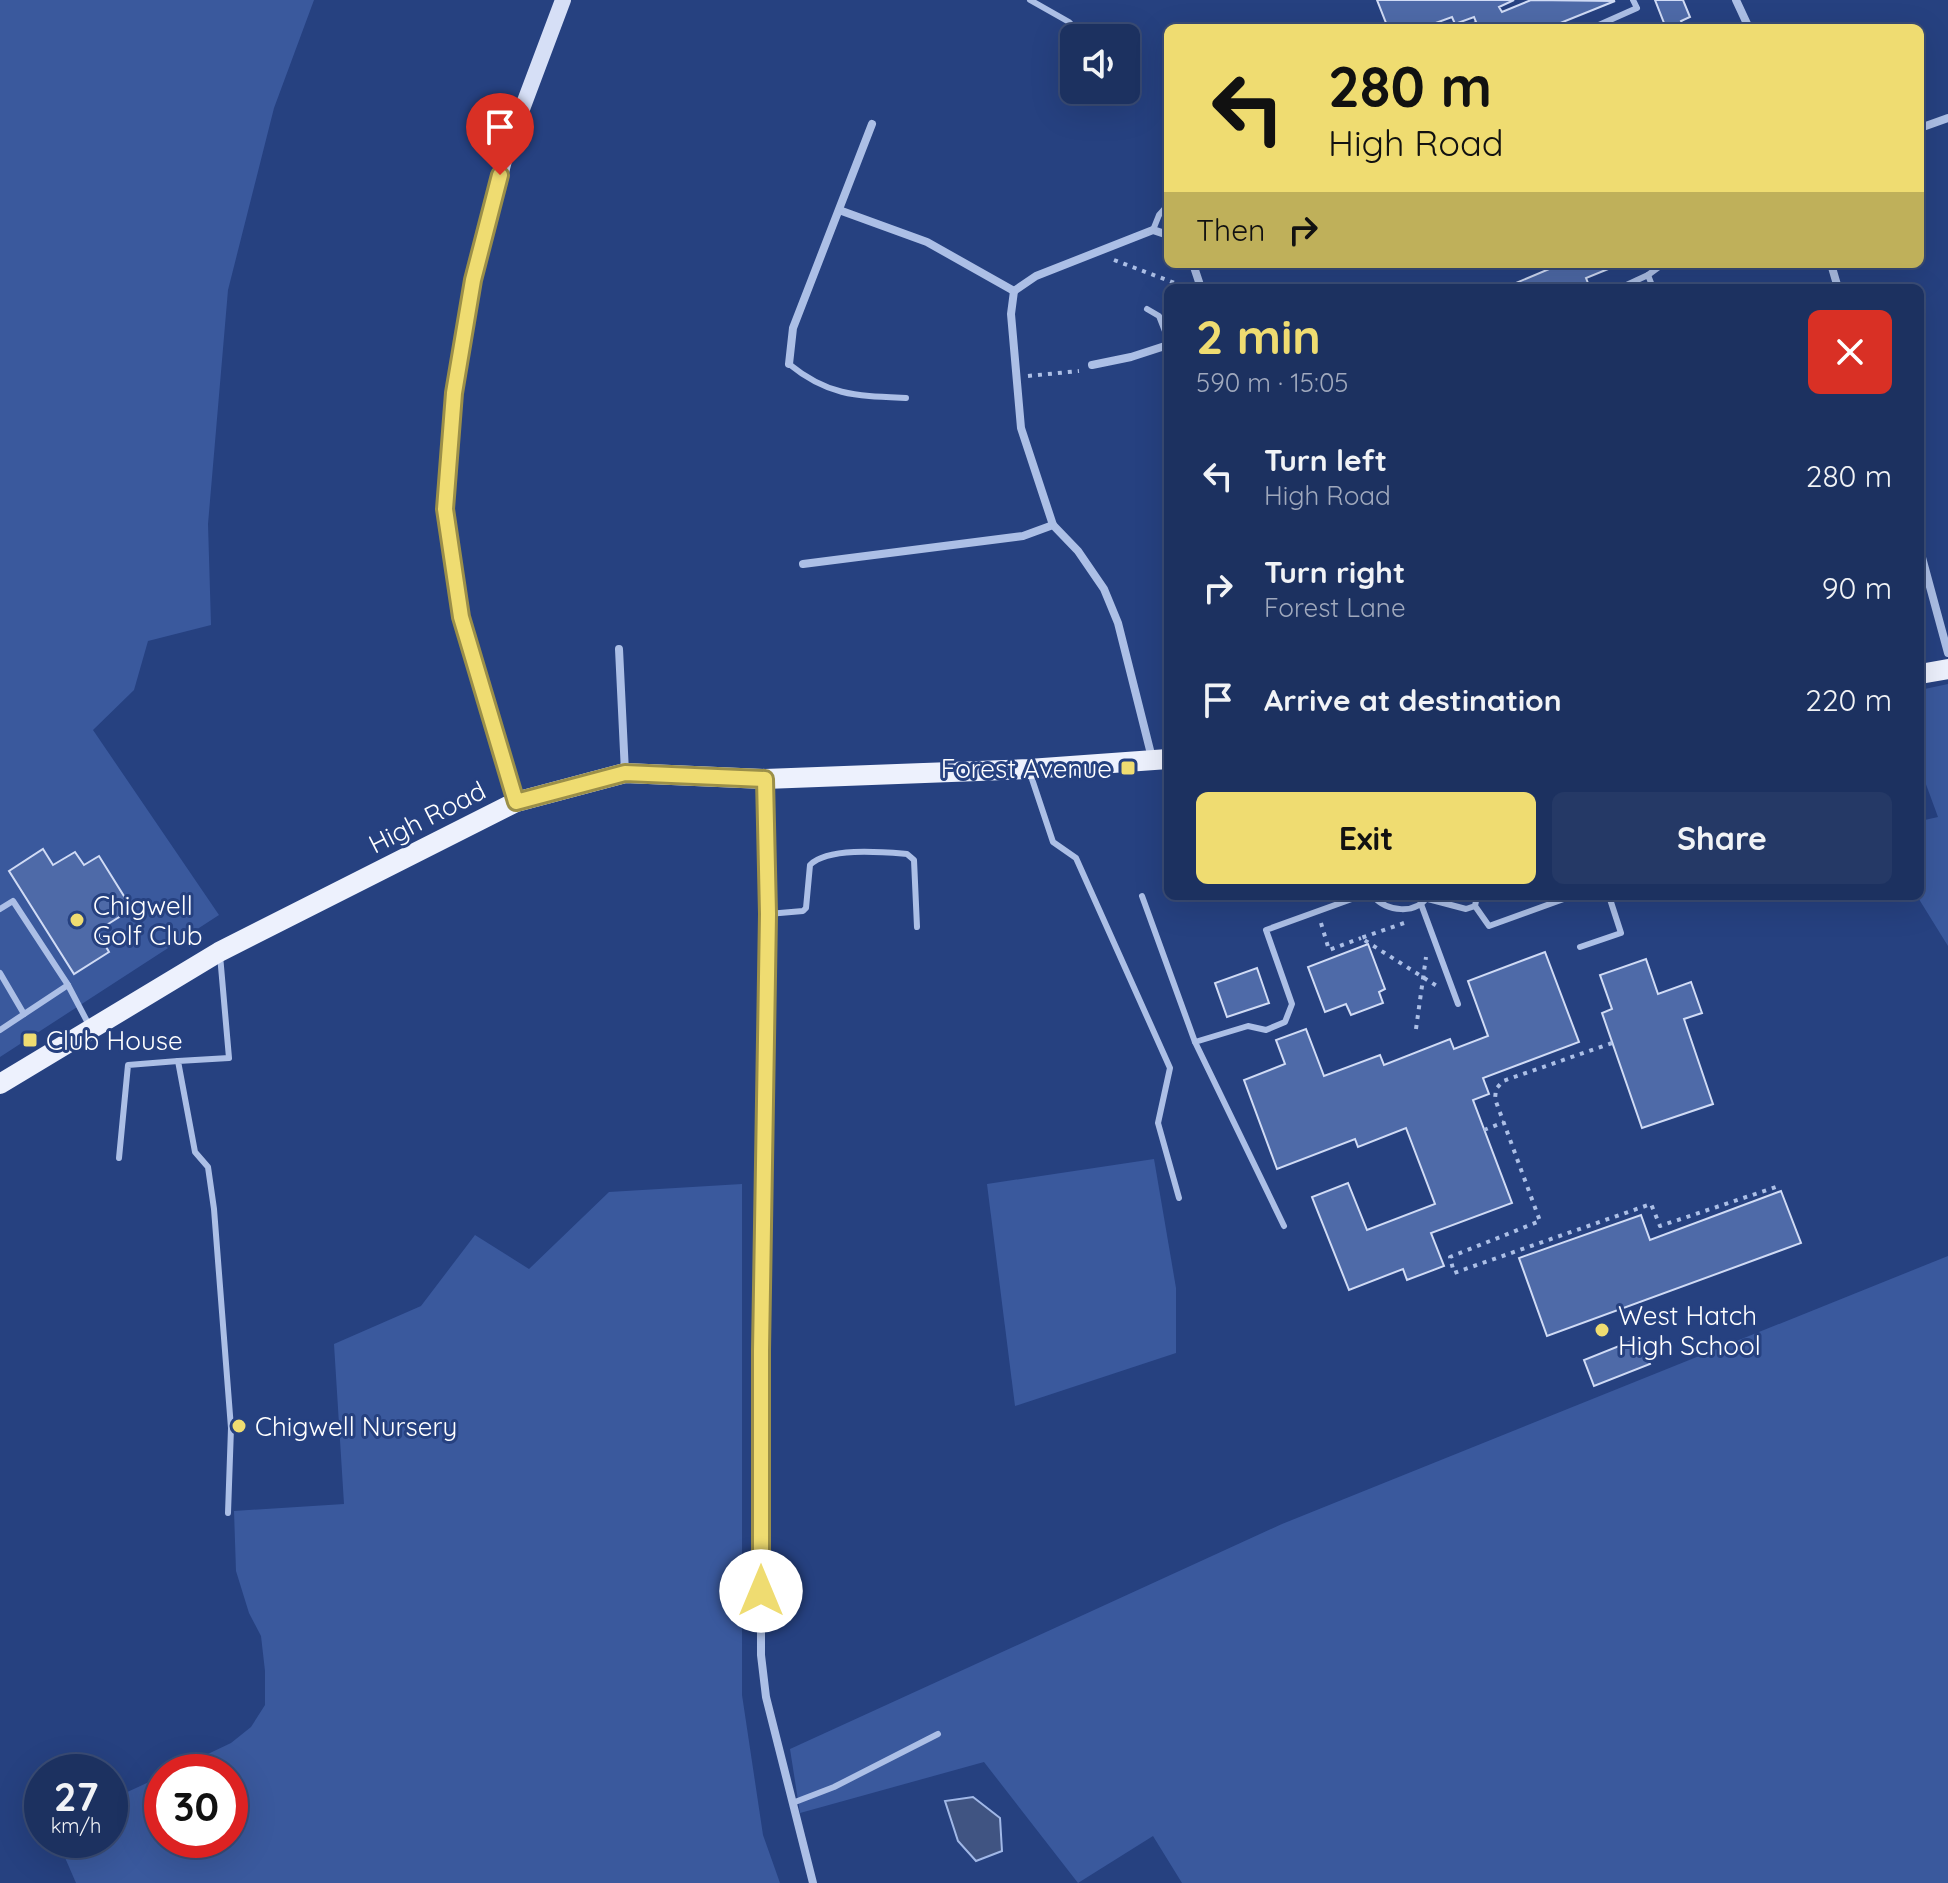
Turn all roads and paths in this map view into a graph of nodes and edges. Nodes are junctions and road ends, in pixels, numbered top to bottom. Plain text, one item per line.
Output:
1 (563, 0) edge
2 (1030, 0) edge
3 (1633, 0) edge
4 (1736, 0) edge
5 (1071, 24) edge
6 (1601, 24) edge
7 (1747, 24) edge
8 (1948, 118) edge
9 (872, 124) dead end
10 (1924, 127) edge
11 (1164, 209) edge
12 (839, 210) junction
13 (1153, 230) junction
14 (1164, 234) edge
15 (1101, 251) junction
16 (1194, 268) edge
17 (1658, 268) edge
18 (1648, 275) junction
19 (1198, 278) junction
20 (1177, 284) edge
21 (1183, 284) edge
22 (1200, 284) edge
23 (1629, 284) edge
24 (1651, 284) edge
25 (1014, 291) junction
26 (1147, 309) dead end
27 (1164, 330) edge
28 (1164, 344) edge
29 (789, 364) joint
30 (1092, 365) joint
31 (1017, 377) junction
32 (906, 398) dead end
33 (1053, 525) junction
34 (803, 564) dead end
35 (1924, 565) edge
36 (619, 649) dead end
37 (1948, 653) edge
38 (1948, 669) edge
39 (1924, 673) edge
40 (1160, 759) edge
41 (1029, 769) junction
42 (625, 773) junction
43 (765, 779) junction
44 (516, 802) junction
45 (1142, 896) dead end
46 (1349, 900) edge
47 (1376, 900) edge
48 (1425, 900) edge
49 (1438, 900) edge
50 (1476, 900) edge
51 (1561, 900) edge
52 (1610, 900) edge
53 (1421, 904) junction
54 (1475, 906) junction
55 (0, 909) edge
56 (1317, 911) junction
57 (768, 914) junction
58 (1425, 915) junction
59 (1429, 924) junction
60 (917, 927) dead end
61 (1361, 938) junction
62 (1580, 947) dead end
63 (219, 952) junction
64 (0, 973) edge
65 (1424, 978) junction
66 (68, 985) junction
67 (1456, 1001) joint
68 (24, 1014) junction
69 (91, 1028) junction
70 (1416, 1029) dead end
71 (0, 1030) edge
72 (1195, 1042) junction
73 (1612, 1043) dead end
74 (178, 1061) junction
75 (0, 1084) edge
76 (1504, 1122) junction
77 (1484, 1130) dead end
78 (119, 1158) dead end
79 (1779, 1186) dead end
80 (1179, 1198) dead end
81 (1284, 1226) dead end
82 (228, 1513) dead end
83 (938, 1734) dead end
84 (795, 1802) junction
85 (813, 1883) edge

1 - 44 street
2 - 5 lane
3 - 6 lane
4 - 7 street
8 - 10 street
9 - 12 street
11 - 13 lane
12 - 25 street
12 - 29 street
13 - 14 street
13 - 15 street
15 - 20 path
15 - 25 street
16 - 19 street
17 - 18 lane
18 - 23 lane
18 - 24 lane
19 - 21 path
19 - 22 street
25 - 31 street
26 - 27 lane
28 - 30 street
29 - 32 lane
30 - 31 path
31 - 33 street
33 - 34 street
33 - 40 street
35 - 37 street
36 - 42 street
38 - 39 main road
40 - 41 main road, High Road
41 - 43 main road, High Road
41 - 80 lane
42 - 43 main road, High Road
42 - 44 main road, High Road
43 - 57 street
44 - 63 main road, High Road
45 - 72 lane
46 - 56 lane
47 - 53 lane
48 - 53 lane
49 - 54 lane
50 - 54 lane
51 - 54 lane
52 - 62 lane
53 - 58 lane
55 - 66 lane
56 - 61 path
56 - 72 lane
57 - 60 lane
57 - 84 street
58 - 59 lane
58 - 61 path
59 - 65 path
59 - 67 lane
61 - 65 path
63 - 69 main road, High Road
63 - 74 lane
64 - 68 lane
65 - 67 path
65 - 70 path
66 - 68 lane
66 - 69 lane
68 - 71 lane
69 - 75 main road, High Road
72 - 81 lane
73 - 76 path
74 - 78 lane
74 - 82 lane
76 - 77 path
76 - 79 path
83 - 84 lane
84 - 85 street

